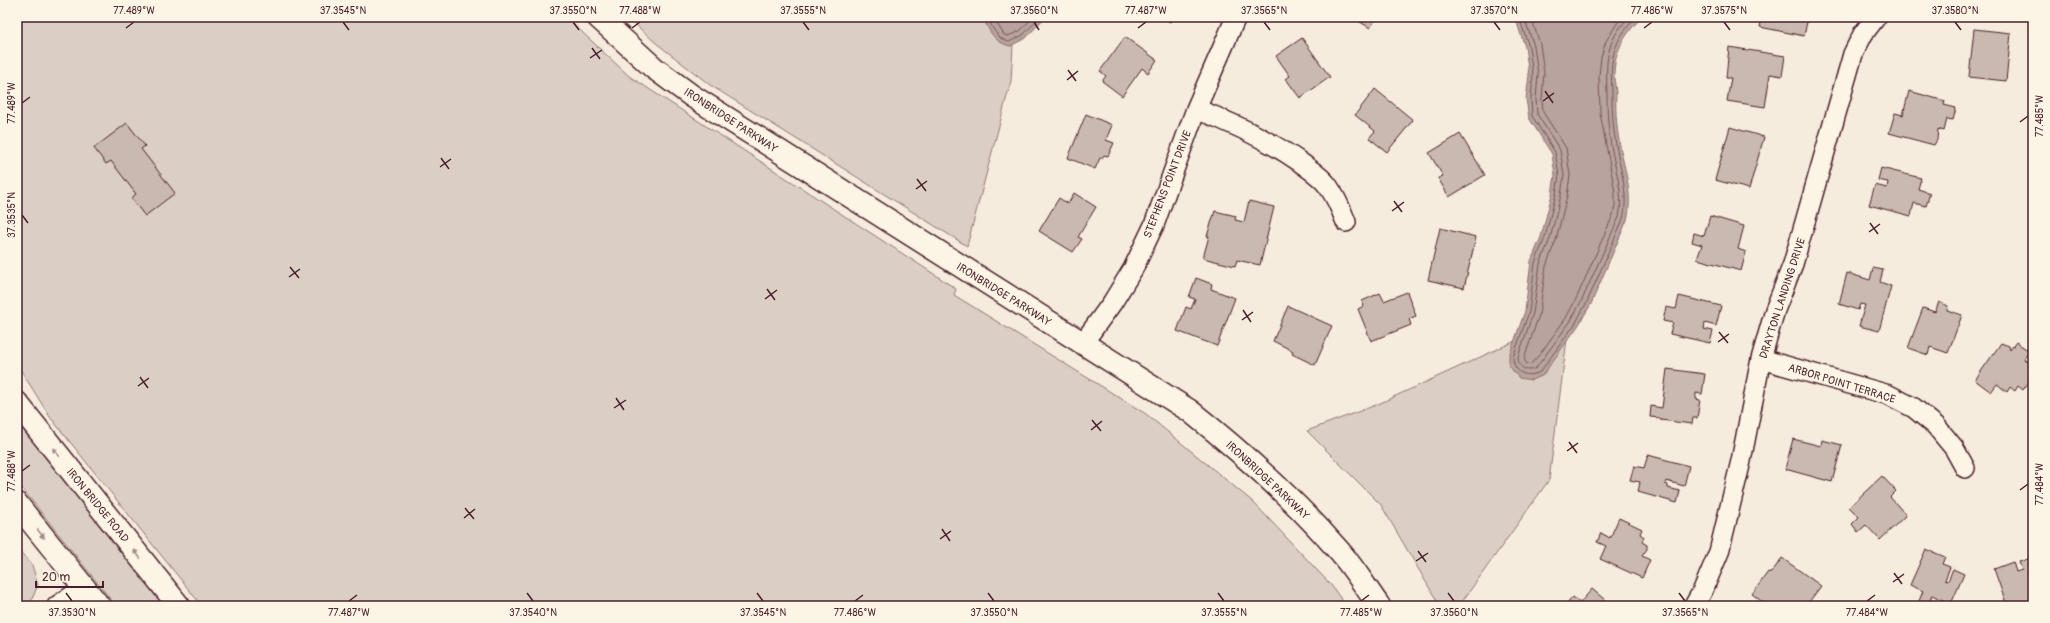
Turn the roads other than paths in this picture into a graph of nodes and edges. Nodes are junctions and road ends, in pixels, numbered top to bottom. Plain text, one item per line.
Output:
1 (598, 17) edge
2 (1236, 17) edge
3 (1876, 17) edge
4 (1196, 109) junction
5 (1346, 222) dead end
6 (1083, 343) junction
7 (1761, 359) junction
8 (17, 403) edge
9 (1965, 468) dead end
10 (17, 504) edge
11 (84, 588) junction
12 (58, 606) edge
13 (98, 606) edge
14 (179, 606) edge
15 (1379, 606) edge
16 (1694, 606) edge

1 - 6 street, IRONBRIDGE PARKWAY
2 - 4 street, STEPHENS POINT DRIVE
3 - 7 street, DRAYTON LANDING DRIVE
4 - 5 street
4 - 6 street, STEPHENS POINT DRIVE
6 - 15 street, IRONBRIDGE PARKWAY
7 - 9 street, ARBOR POINT TERRACE
7 - 16 street, DRAYTON LANDING DRIVE
14 -> 8 street, IRON BRIDGE ROAD
10 -> 11 street
11 - 12 street
11 - 13 street

